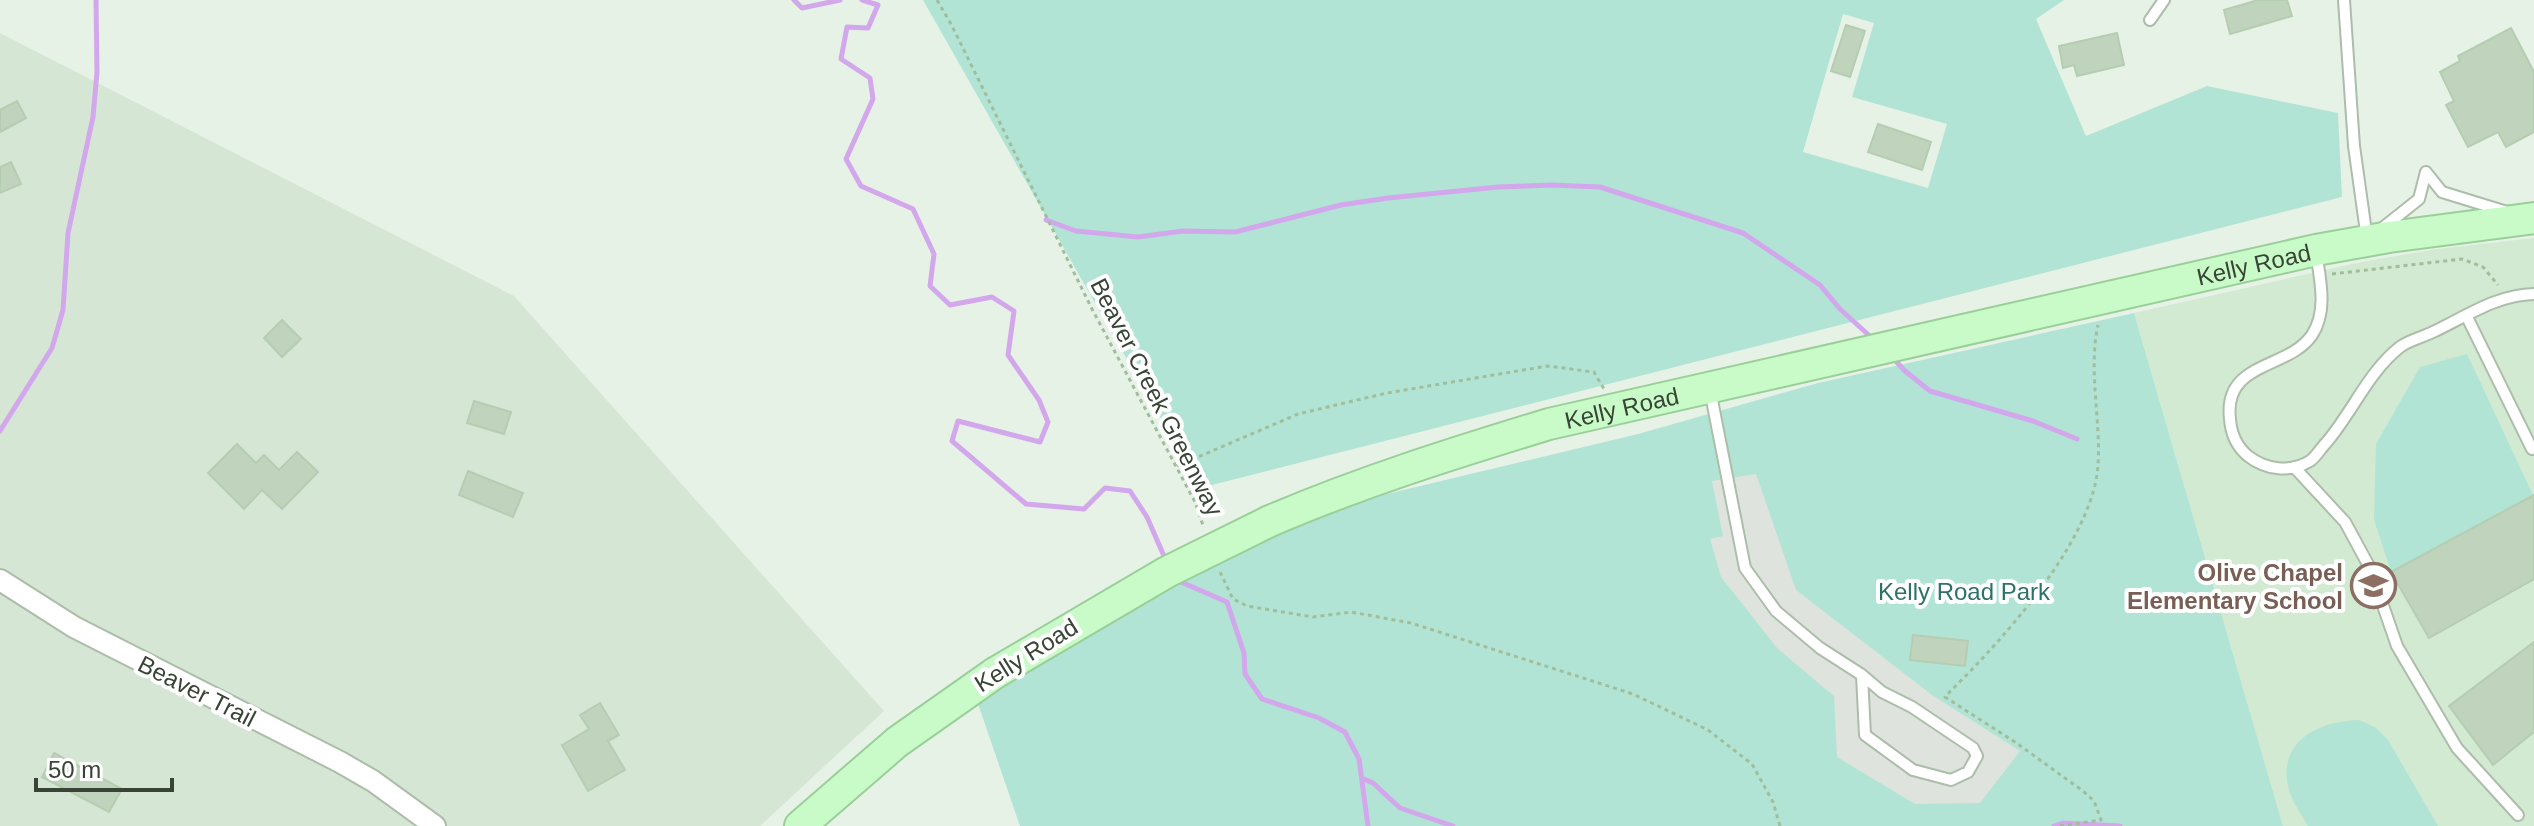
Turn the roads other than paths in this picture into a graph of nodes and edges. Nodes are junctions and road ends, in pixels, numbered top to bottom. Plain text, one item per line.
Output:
1 (2164, 0) edge
2 (2344, 0) edge
3 (2150, 20) dead end
4 (2531, 218) edge
5 (2368, 241) junction
6 (2316, 250) junction
7 (2534, 294) edge
8 (2466, 315) junction
9 (1710, 388) junction
10 (2532, 449) dead end
11 (2294, 467) junction
12 (0, 580) edge
13 (1862, 675) junction
14 (2518, 815) dead end
15 (435, 826) edge
16 (800, 826) edge

1 - 3 lane
2 - 5 lane
4 - 5 street, Kelly Road
4 - 5 lane
5 - 6 street, Kelly Road
6 - 9 street, Kelly Road
6 - 11 lane
7 - 8 lane
8 - 10 lane
8 - 11 lane
9 - 13 lane
9 - 16 street, Kelly Road, bridge
11 - 14 lane
12 - 15 street, Beaver Trail
13 - 13 lane

